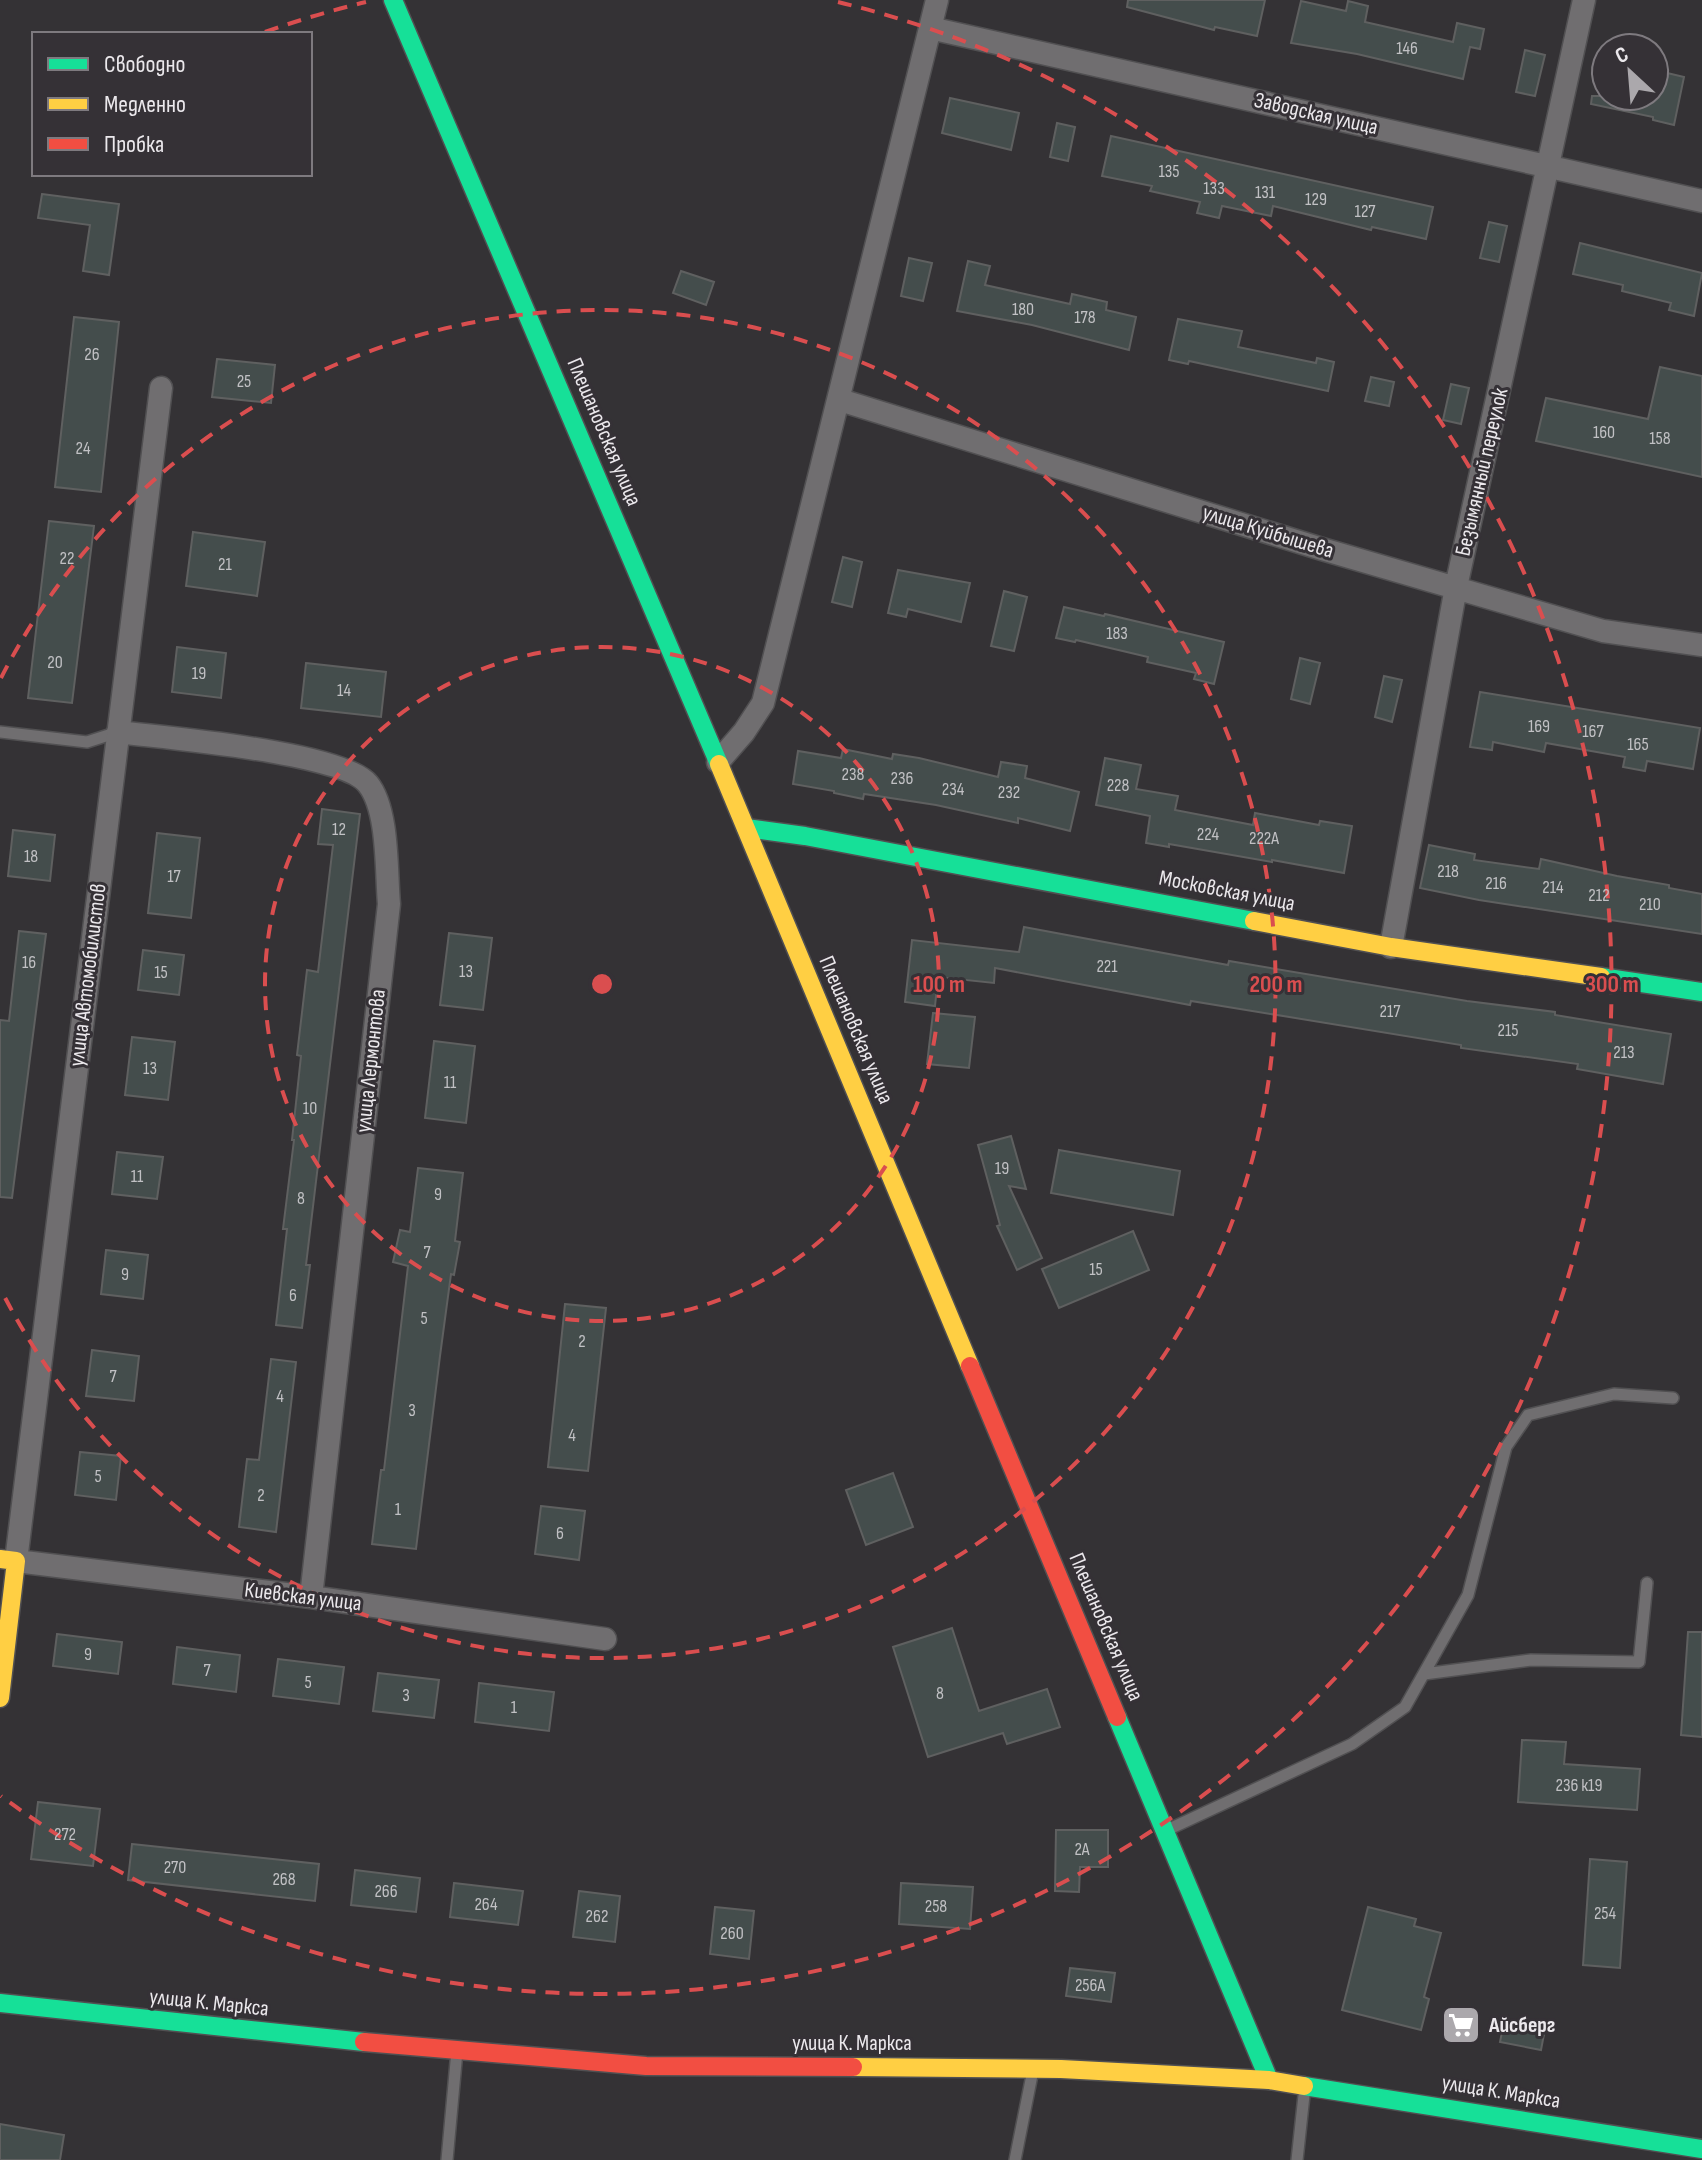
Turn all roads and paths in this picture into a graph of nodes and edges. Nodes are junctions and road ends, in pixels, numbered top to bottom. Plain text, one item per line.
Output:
1 (393, 0) edge
2 (937, 0) edge
3 (1584, 0) edge
4 (930, 28) junction
5 (1550, 166) junction
6 (1702, 201) edge
7 (161, 388) dead end
8 (840, 400) junction
9 (1456, 587) junction
10 (1702, 645) edge
11 (0, 732) edge
12 (118, 732) junction
13 (718, 762) junction
14 (746, 828) junction
15 (1391, 947) junction
16 (1702, 992) edge
17 (1673, 1398) dead end
18 (8, 1560) edge
19 (1647, 1583) dead end
20 (311, 1597) junction
21 (605, 1639) dead end
22 (1424, 1674) junction
23 (0, 1698) edge
24 (1165, 1831) junction
25 (0, 2003) edge
26 (457, 2050) junction
27 (1033, 2068) junction
28 (1269, 2080) junction
29 (1305, 2085) junction
30 (1702, 2149) edge
31 (447, 2160) edge
32 (1015, 2160) edge
33 (1297, 2160) edge

1 - 13 main road, Плешановская улица
2 - 4 street
3 - 5 street, Безымянный переулок
4 - 5 street, Заводская улица
4 - 8 street
5 - 6 street, Заводская улица
5 - 9 street, Безымянный переулок
7 - 12 street, улица Автомобилистов
8 - 9 street, улица Куйбышева
8 - 13 street
9 - 10 street, улица Куйбышева
9 - 15 street, Безымянный переулок
11 - 12 lane
12 - 18 street, улица Автомобилистов
12 - 20 street, улица Лермонтова
13 - 14 main road, Плешановская улица
14 - 15 main road, Московская улица
14 - 24 main road, Плешановская улица
15 - 16 main road, Московская улица
17 - 22 lane
18 - 20 street, Киевская улица
18 - 23 main road
19 - 22 lane
20 - 21 street, Киевская улица
22 - 24 lane
24 - 28 main road, Плешановская улица
25 - 26 main road, улица К. Маркса
26 - 27 main road, улица К. Маркса
26 - 31 lane
27 - 28 main road, улица К. Маркса
27 - 32 lane
28 - 29 main road, улица К. Маркса
29 - 30 main road, улица К. Маркса
29 - 33 lane

